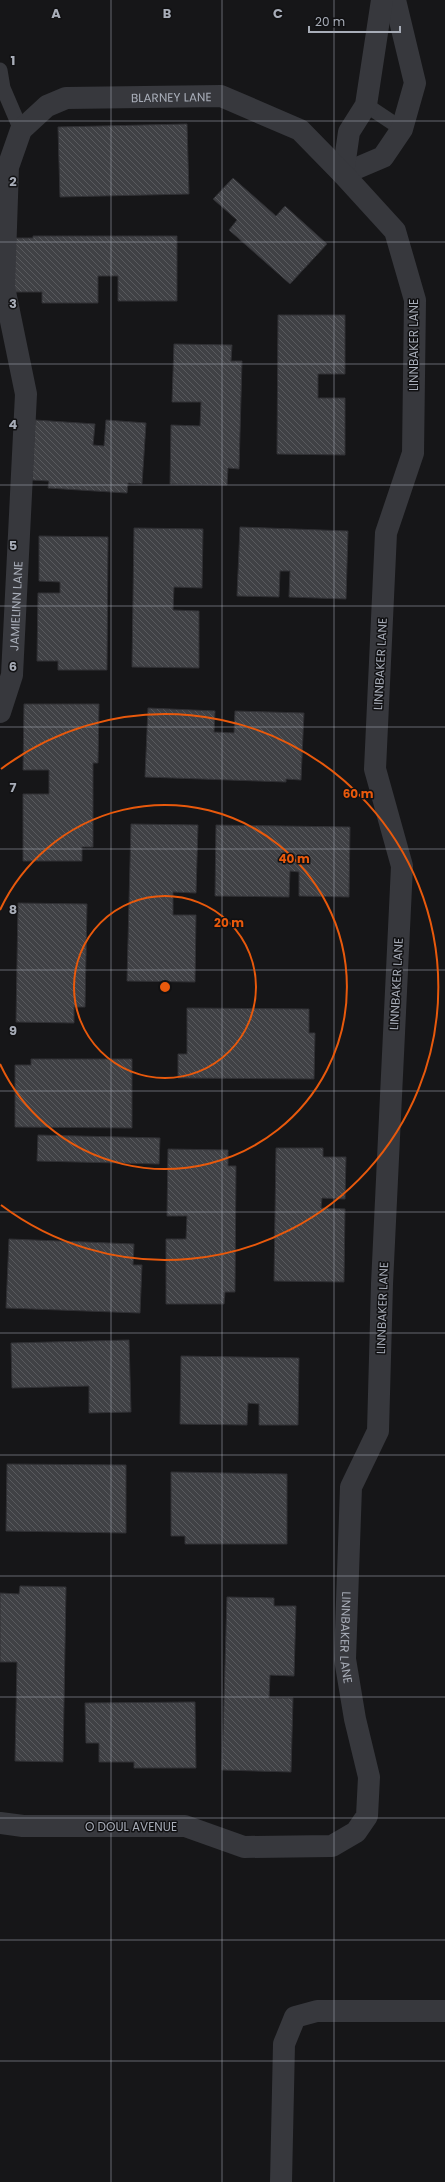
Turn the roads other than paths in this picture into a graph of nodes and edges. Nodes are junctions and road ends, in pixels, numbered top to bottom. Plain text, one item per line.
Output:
1 (382, 0) edge
2 (394, 0) edge
3 (0, 70) edge
4 (366, 105) junction
5 (47, 106) joint
6 (402, 129) junction
7 (21, 130) junction
8 (344, 174) junction
9 (0, 712) edge
10 (367, 1816) joint
11 (0, 1823) edge
12 (445, 2011) edge
13 (281, 2182) edge

1 - 4 street
2 - 6 street
3 - 7 lane
4 - 6 lane
4 - 8 street
5 - 7 street, JAMIELINN LANE
5 - 8 street, BLARNEY LANE
6 - 8 street
7 - 9 street, JAMIELINN LANE
8 - 10 street, LINNBAKER LANE
10 - 11 street, O DOUL AVENUE
12 - 13 street

